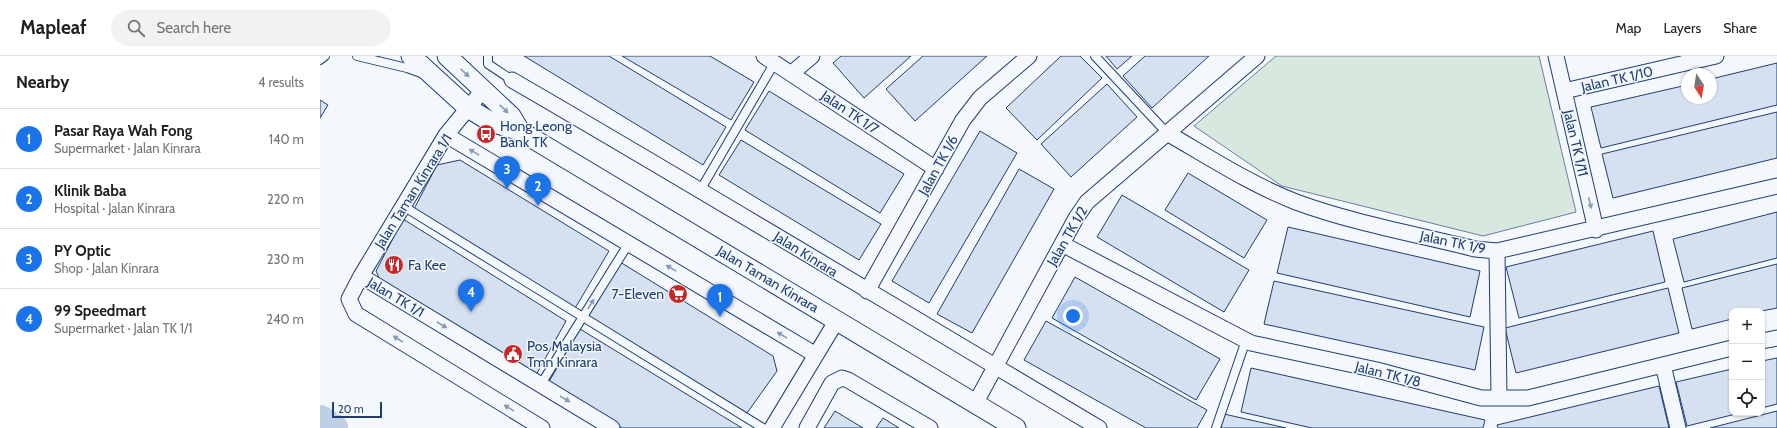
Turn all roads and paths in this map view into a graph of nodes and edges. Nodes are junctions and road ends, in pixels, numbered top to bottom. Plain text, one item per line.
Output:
1 (325, 56) edge
2 (358, 56) edge
3 (411, 56) edge
4 (447, 56) edge
5 (488, 56) edge
6 (812, 56) edge
7 (1029, 56) edge
8 (1095, 56) edge
9 (1257, 56) edge
10 (1556, 56) edge
11 (1710, 57) edge
12 (769, 59) edge
13 (320, 60) edge
14 (792, 73) junction
15 (512, 80) joint
16 (440, 82) junction
17 (483, 90) junction
18 (1564, 91) junction
19 (468, 108) junction
20 (520, 131) junction
21 (1167, 133) junction
22 (446, 136) junction
23 (936, 169) junction
24 (1777, 186) edge
25 (700, 189) junction
26 (403, 206) junction
27 (1596, 230) junction
28 (629, 243) junction
29 (1062, 244) junction
30 (1497, 252) junction
31 (361, 276) junction
32 (867, 291) junction
33 (583, 317) junction
34 (837, 320) junction
35 (1777, 338) edge
36 (1246, 340) junction
37 (1765, 340) edge
38 (1729, 349) edge
39 (816, 355) junction
40 (1663, 365) junction
41 (996, 367) junction
42 (541, 384) junction
43 (1499, 398) junction
44 (975, 404) junction
45 (542, 428) edge
46 (612, 428) edge
47 (763, 428) edge
48 (772, 428) edge
49 (807, 428) edge
50 (930, 428) edge
51 (1016, 428) edge
52 (1099, 428) edge
53 (1216, 428) edge
54 (1678, 428) edge

1 - 13 lane
2 - 16 lane
3 - 16 street, Jalan Taman Kinrara
4 -> 17 street, Jalan Taman Kinrara
5 - 15 lane
6 - 14 street
7 - 23 street, Jalan TK 1/6
8 - 21 lane
9 - 21 street, Jalan TK 1/2
10 - 18 street, Jalan TK 1/11
11 - 18 street, Jalan TK 1/10
12 - 14 street, Jalan TK 1/7
12 - 25 lane
14 - 23 street, Jalan TK 1/7
15 - 25 street, Jalan Kinrara
16 - 19 street, Jalan Taman Kinrara
17 - 19 street
17 -> 20 street, Jalan Taman Kinrara
18 -> 27 street, Jalan TK 1/11
19 - 20 street, Jalan Taman Kinrara
19 - 22 street, Jalan Taman Kinrara 1/1
20 - 34 street, Jalan Taman Kinrara
21 - 29 street, Jalan TK 1/2
21 - 30 street, Jalan TK 1/9
22 - 26 street, Jalan Taman Kinrara 1/1
28 -> 22 street
23 - 32 street, Jalan TK 1/6
24 - 27 street, Jalan TK 1/9
25 - 32 street, Jalan Kinrara
26 - 31 street, Jalan Taman Kinrara 1/1
26 - 33 lane
27 - 30 street, Jalan TK 1/9
33 -> 28 lane
39 -> 28 street
29 - 36 street, Jalan TK 1/8
29 - 41 street, Jalan TK 1/2
30 - 43 street
31 -> 42 street, Jalan TK 1/1
45 -> 31 street, Jalan TK 1/1
32 - 41 street, Jalan Kinrara
33 - 42 lane
33 - 47 lane
34 - 39 street
34 - 44 street, Jalan Taman Kinrara
35 - 37 street
36 - 43 street, Jalan TK 1/8
36 - 53 lane
38 - 40 street, Jalan TK 1/8
39 - 48 street
40 - 43 street, Jalan TK 1/8
40 - 54 street
41 - 44 street, Jalan TK 1/2
41 - 52 street, Jalan Kinrara
42 -> 46 street, Jalan TK 1/1
44 - 51 street, Jalan Taman Kinrara
49 - 50 street

